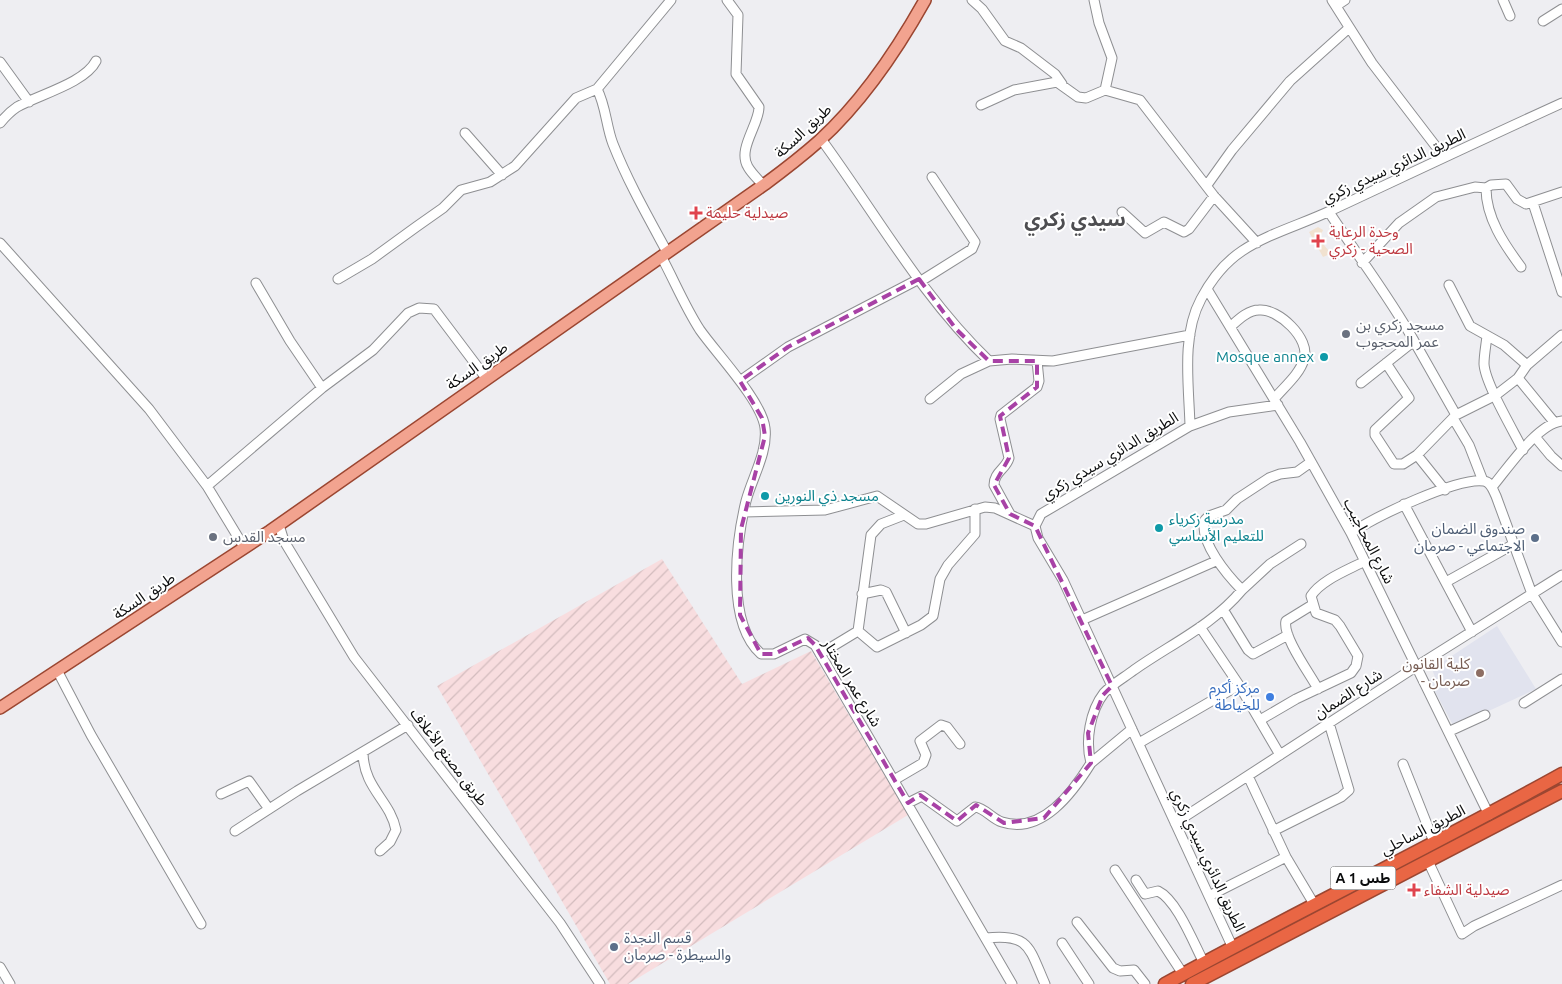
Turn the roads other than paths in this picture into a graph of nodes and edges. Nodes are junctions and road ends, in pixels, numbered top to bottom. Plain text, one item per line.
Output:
1 (670, 0) edge
2 (727, 0) edge
3 (924, 0) edge
4 (972, 0) edge
5 (1094, 0) edge
6 (1345, 0) edge
7 (1503, 0) edge
8 (1334, 3) edge
9 (1562, 9) edge
10 (1510, 16) dead end
11 (1543, 21) dead end
12 (1349, 28) junction
13 (96, 61) dead end
14 (0, 62) edge
15 (1063, 84) junction
16 (597, 89) junction
17 (1105, 90) junction
18 (29, 102) junction
19 (1562, 103) edge
20 (981, 105) dead end
21 (0, 123) edge
22 (465, 133) dead end
23 (821, 139) junction
24 (1444, 157) junction
25 (502, 175) junction
26 (932, 177) dead end
27 (763, 185) junction
28 (1207, 185) junction
29 (1486, 188) junction
30 (1562, 192) edge
31 (1214, 196) junction
32 (1532, 203) junction
33 (1122, 212) dead end
34 (1329, 212) junction
35 (0, 243) edge
36 (1257, 243) junction
37 (664, 254) junction
38 (1362, 263) junction
39 (1521, 267) dead end
40 (338, 279) dead end
41 (920, 280) junction
42 (256, 283) dead end
43 (1449, 285) dead end
44 (1207, 289) junction
45 (1562, 292) edge
46 (1230, 327) junction
47 (1190, 335) junction
48 (1562, 335) edge
49 (1488, 336) junction
50 (1414, 340) junction
51 (989, 361) junction
52 (1037, 361) junction
53 (1386, 363) junction
54 (1527, 365) junction
55 (486, 378) junction
56 (1518, 378) junction
57 (740, 381) junction
58 (1361, 383) dead end
59 (322, 388) junction
60 (1496, 395) junction
61 (930, 399) dead end
62 (1276, 402) junction
63 (1454, 417) junction
64 (1558, 422) edge
65 (1190, 426) junction
66 (1536, 438) junction
67 (1523, 450) junction
68 (1417, 455) junction
69 (1311, 462) junction
70 (1562, 466) edge
71 (1483, 481) junction
72 (207, 486) junction
73 (1492, 487) junction
74 (1446, 490) junction
75 (1404, 504) junction
76 (976, 508) junction
77 (744, 512) junction
78 (904, 514) junction
79 (1010, 514) junction
80 (1035, 526) junction
81 (275, 528) junction
82 (1351, 533) junction
83 (1301, 544) dead end
84 (1514, 544) junction
85 (244, 547) junction
86 (1216, 561) junction
87 (1365, 561) junction
88 (1562, 575) edge
89 (1446, 582) junction
90 (1242, 590) junction
91 (862, 594) junction
92 (1532, 594) junction
93 (1312, 605) junction
94 (1224, 611) junction
95 (1082, 620) junction
96 (1200, 627) junction
97 (858, 631) junction
98 (1472, 632) junction
99 (906, 633) junction
100 (1288, 635) junction
101 (1562, 642) edge
102 (820, 654) junction
103 (1417, 666) junction
104 (58, 672) junction
105 (1562, 679) edge
106 (1239, 685) junction
107 (1112, 686) junction
108 (1318, 688) junction
109 (1524, 703) dead end
110 (0, 708) edge
111 (1485, 715) dead end
112 (1260, 720) junction
113 (1329, 723) junction
114 (408, 724) junction
115 (1132, 729) junction
116 (1450, 731) junction
117 (1139, 743) junction
118 (960, 744) dead end
119 (363, 753) junction
120 (1280, 755) junction
121 (1091, 762) junction
122 (1403, 764) dead end
123 (1562, 774) edge
124 (1248, 776) junction
125 (894, 780) junction
126 (1562, 791) edge
127 (221, 794) dead end
128 (908, 803) junction
129 (269, 809) junction
130 (1490, 815) junction
131 (1175, 823) junction
132 (235, 831) dead end
133 (1274, 831) junction
134 (1434, 842) junction
135 (380, 851) dead end
136 (1286, 856) junction
137 (1428, 861) junction
138 (1116, 870) dead end
139 (1366, 876) junction
140 (1136, 880) dead end
141 (1562, 885) edge
142 (1373, 888) junction
143 (1209, 896) junction
144 (1314, 904) junction
145 (1077, 922) dead end
146 (201, 924) dead end
147 (986, 938) junction
148 (1062, 943) dead end
149 (1232, 946) junction
150 (1204, 963) junction
151 (0, 967) edge
152 (1183, 974) junction
153 (10, 984) edge
154 (600, 984) edge
155 (1012, 984) edge
156 (1045, 984) edge
157 (1089, 984) edge
158 (1144, 984) edge
159 (1165, 984) edge
160 (1192, 984) edge

1 - 16 street
2 - 27 street
3 - 23 main road, طريق السكة
4 - 15 street
5 - 17 street
6 - 8 street
7 - 10 street
8 - 12 street
9 - 11 street
12 - 24 street
12 - 28 street
13 - 18 street
14 - 18 street
15 - 17 street
15 - 20 street
16 - 25 street
16 - 37 street, شارع عمر المختار
17 - 28 street
18 - 21 street
19 - 24 street, الطريق الدائري سيدي زكري
22 - 25 street
23 - 27 main road, طريق السكة
23 - 41 street
24 - 34 street, الطريق الدائري سيدي زكري
25 - 40 street
26 - 41 street
27 - 37 main road, طريق السكة
28 - 31 street
29 - 32 street
29 - 38 street
29 - 39 street
30 - 32 street
31 - 33 street
31 - 36 street
32 - 45 street
34 - 36 street, الطريق الدائري سيدي زكري
34 - 38 street
35 - 72 street
36 - 44 street, الطريق الدائري سيدي زكري
37 - 55 main road, طريق السكة
37 - 57 street, شارع عمر المختار
38 - 50 street
41 - 51 street
41 - 57 street
42 - 59 street
43 - 49 street
44 - 46 street, شارع المحاجيب
44 - 47 street, الطريق الدائري سيدي زكري
46 - 62 street, شارع المحاجيب
46 - 62 street
47 - 52 street
47 - 65 street, الطريق الدائري سيدي زكري
48 - 54 street
49 - 54 street
49 - 60 street
50 - 53 street
50 - 63 street
51 - 52 street
51 - 61 street
52 - 79 street
53 - 58 street
53 - 68 street
54 - 56 street
55 - 59 street
55 - 81 main road, طريق السكة
56 - 60 street
56 - 64 street
57 - 77 street, شارع عمر المختار
59 - 72 street
60 - 63 street
60 - 67 street
62 - 65 street
62 - 69 street, شارع المحاجيب
63 - 68 street
63 - 71 street
64 - 66 street
65 - 80 street, الطريق الدائري سيدي زكري
66 - 67 street
66 - 70 street
67 - 73 street
68 - 74 street
69 - 82 street, شارع المحاجيب
69 - 86 street
71 - 73 street
71 - 74 street
72 - 85 street
73 - 84 street
74 - 75 street
75 - 82 street
75 - 89 street
76 - 78 street
76 - 79 street
76 - 99 street
77 - 78 street
77 - 102 street, شارع عمر المختار
78 - 91 street
79 - 80 street
80 - 95 street, الطريق الدائري سيدي زكري
81 - 85 main road, طريق السكة
81 - 114 street, طريق مصنع الأعلاف
82 - 87 street, شارع المحاجيب
83 - 90 street
84 - 89 street
84 - 92 street
85 - 104 main road, طريق السكة
86 - 90 street
86 - 95 street
87 - 93 street
87 - 103 street, شارع المحاجيب
88 - 92 street, شارع الضمان
89 - 98 street
90 - 94 street
91 - 97 street
91 - 99 street
92 - 98 street, شارع الضمان
92 - 101 street
93 - 100 street
93 - 108 street
94 - 96 street
94 - 100 street
95 - 107 street, الطريق الدائري سيدي زكري
96 - 106 street
96 - 107 street
97 - 99 street
97 - 102 street
98 - 103 street, شارع الضمان
100 - 108 street
102 - 125 street, شارع عمر المختار
103 - 113 street, شارع الضمان
103 - 116 street, شارع المحاجيب
104 - 110 main road, طريق السكة
104 - 146 street
105 - 109 street
106 - 112 street
106 - 117 street
107 - 115 street, الطريق الدائري سيدي زكري
107 - 121 street
108 - 112 street
111 - 116 street
112 - 120 street
113 - 120 street, شارع الضمان
113 - 133 street
114 - 119 street
114 - 154 street, طريق مصنع الأعلاف
115 - 117 street, الطريق الدائري سيدي زكري
115 - 121 street
116 - 130 street, شارع المحاجيب
117 - 131 street, الطريق الدائري سيدي زكري
118 - 125 street
119 - 129 street
119 - 135 street
120 - 124 street, شارع الضمان
121 - 128 street
122 - 134 street
123 - 130 highway, الطريق الساحلي / A 1 طس
124 - 131 street, شارع الضمان
124 - 133 street
125 - 128 street, شارع عمر المختار
126 - 137 highway, الطريق الساحلي / A 1 طس
127 - 129 street
128 - 147 street, شارع عمر المختار
129 - 132 street
130 - 134 highway, الطريق الساحلي / A 1 طس
131 - 143 street, الطريق الدائري سيدي زكري
133 - 136 street
134 - 139 highway, الطريق الساحلي / A 1 طس
136 - 143 street
136 - 144 street
137 - 141 street
137 - 142 highway, الطريق الساحلي / A 1 طس
138 - 152 street
139 - 142 highway
139 - 144 highway, الطريق الساحلي / A 1 طس
140 - 150 street
142 - 160 highway, الطريق الساحلي / A 1 طس
143 - 149 street, الطريق الدائري سيدي زكري
144 - 149 highway, الطريق الساحلي / A 1 طس
145 - 158 street
147 - 155 street, شارع عمر المختار
147 - 156 street
148 - 157 street
149 - 150 highway, الطريق الساحلي / A 1 طس
150 - 152 highway, الطريق الساحلي / A 1 طس
151 - 153 street
152 - 159 highway, الطريق الساحلي / A 1 طس

